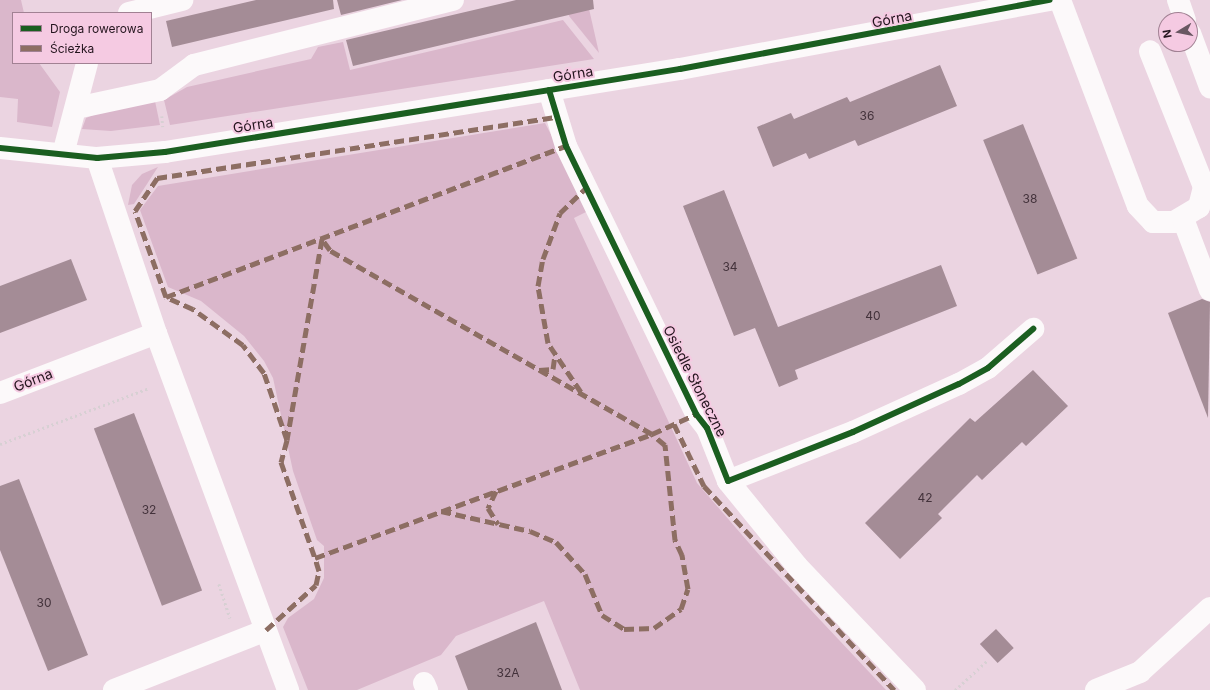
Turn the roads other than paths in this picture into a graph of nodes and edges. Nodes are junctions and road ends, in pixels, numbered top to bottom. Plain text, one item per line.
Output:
1 (182, 0) edge
2 (453, 0) edge
3 (1050, 0) edge
4 (1060, 0) edge
5 (1178, 0) edge
6 (133, 12) edge
7 (1182, 12) edge
8 (1150, 51) dead end
9 (1197, 52) edge
10 (87, 64) edge
11 (1210, 87) edge
12 (549, 90) junction
13 (76, 108) junction
14 (0, 148) edge
15 (64, 154) junction
16 (97, 158) junction
17 (1183, 219) junction
18 (1210, 290) edge
19 (1033, 329) dead end
20 (156, 333) junction
21 (0, 393) edge
22 (728, 481) junction
23 (1210, 608) edge
24 (266, 630) junction
25 (114, 690) edge
26 (288, 690) edge
27 (915, 690) edge
28 (1096, 690) edge

1 - 6 street
2 - 13 street
3 - 12 street, Górna
4 - 17 street
5 - 7 street
8 - 17 street
9 - 11 street
10 - 13 street
12 - 16 street, Górna
12 - 22 street, Osiedle Słoneczne
13 - 15 street
14 - 15 street, Górna
15 - 16 street, Górna
16 - 20 street
17 - 18 street
19 - 22 street
20 - 21 street, Górna
20 - 24 street
22 - 27 street, Osiedle Słoneczne
23 - 28 street
24 - 25 street
24 - 26 street

